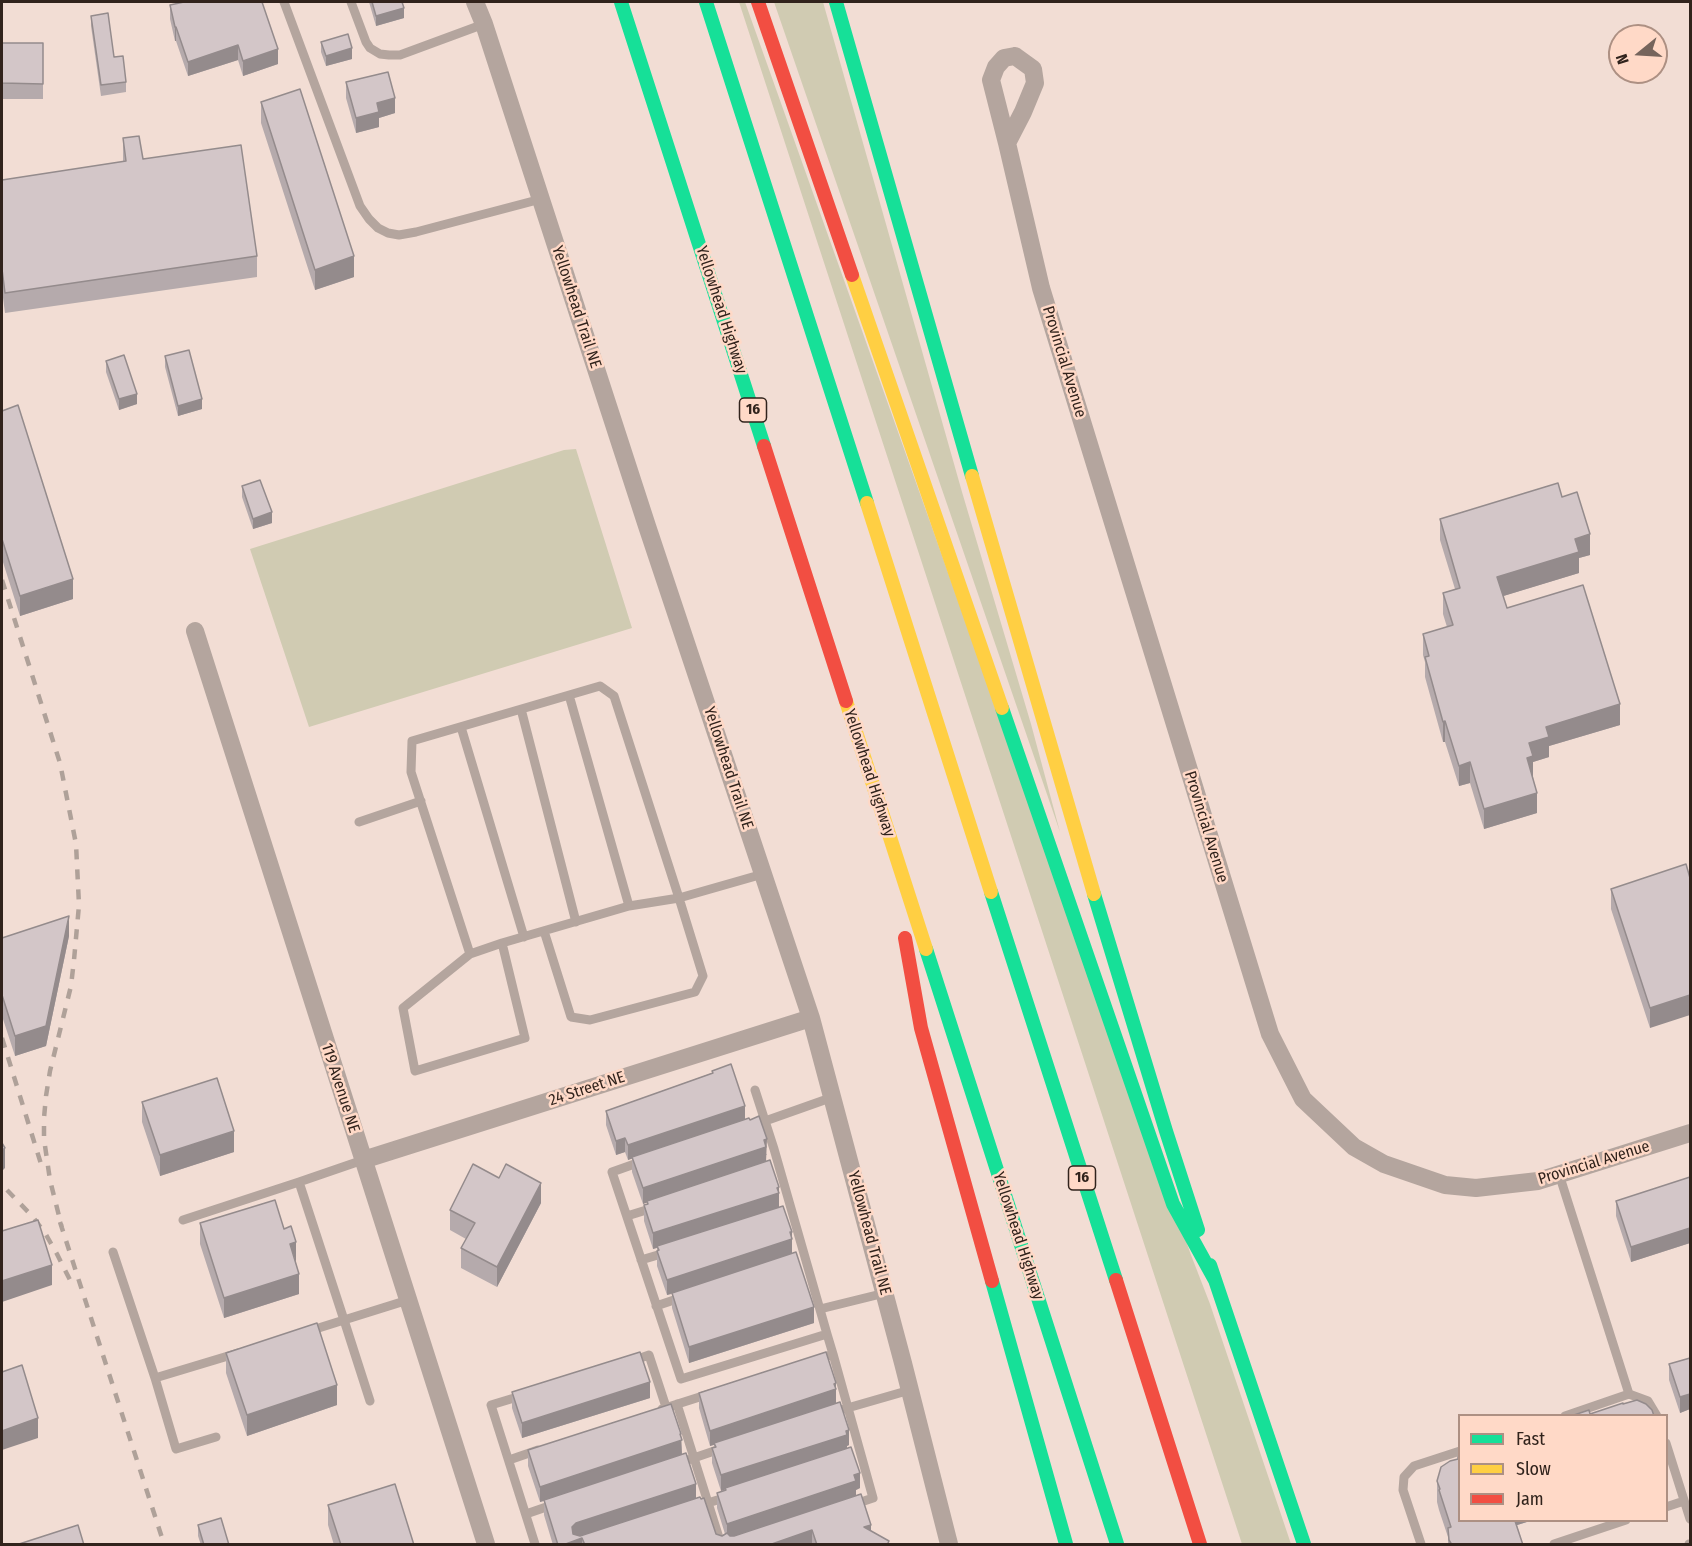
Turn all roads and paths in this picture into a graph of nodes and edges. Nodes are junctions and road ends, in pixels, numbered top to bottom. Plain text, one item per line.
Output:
1 (284, 2) edge
2 (351, 2) edge
3 (475, 2) edge
4 (621, 2) edge
5 (706, 2) edge
6 (758, 2) edge
7 (836, 2) edge
8 (484, 24) junction
9 (1007, 143) dead end
10 (541, 199) junction
11 (195, 631) dead end
12 (569, 695) junction
13 (522, 709) junction
14 (461, 727) junction
15 (421, 801) junction
16 (884, 819) junction
17 (359, 822) dead end
18 (763, 874) junction
19 (679, 898) junction
20 (629, 906) junction
21 (576, 922) junction
22 (544, 931) junction
23 (524, 937) junction
24 (502, 943) junction
25 (470, 954) junction
26 (811, 1018) junction
27 (755, 1090) dead end
28 (833, 1097) junction
29 (765, 1121) junction
30 (742, 1129) edge
31 (1690, 1133) edge
32 (655, 1158) edge
33 (363, 1160) junction
34 (779, 1165) junction
35 (768, 1169) edge
36 (1559, 1174) junction
37 (299, 1182) junction
38 (670, 1202) edge
39 (792, 1211) junction
40 (782, 1215) edge
41 (627, 1216) junction
42 (183, 1220) dead end
43 (674, 1250) edge
44 (113, 1252) dead end
45 (805, 1257) junction
46 (641, 1260) junction
47 (795, 1261) edge
48 (1215, 1280) junction
49 (885, 1293) junction
50 (688, 1295) edge
51 (408, 1300) junction
52 (656, 1306) junction
53 (820, 1309) junction
54 (344, 1320) junction
55 (300, 1334) edge
56 (827, 1334) junction
57 (244, 1351) edge
58 (833, 1354) junction
59 (811, 1361) edge
60 (626, 1362) edge
61 (155, 1378) junction
62 (722, 1389) edge
63 (910, 1390) junction
64 (536, 1391) edge
65 (1629, 1394) junction
66 (370, 1401) dead end
67 (677, 1404) junction
68 (666, 1407) junction
69 (848, 1408) junction
70 (654, 1411) edge
71 (837, 1411) edge
72 (1570, 1414) edge
73 (1656, 1414) edge
74 (216, 1437) dead end
75 (738, 1443) edge
76 (542, 1448) edge
77 (1668, 1449) edge
78 (1458, 1452) edge
79 (860, 1453) junction
80 (849, 1457) edge
81 (694, 1458) junction
82 (509, 1460) junction
83 (671, 1465) edge
84 (741, 1492) edge
85 (1684, 1501) junction
86 (559, 1503) edge
87 (708, 1503) junction
88 (1668, 1506) edge
89 (840, 1509) edge
90 (686, 1510) edge
91 (526, 1514) junction
92 (1690, 1519) edge
93 (1623, 1522) edge
94 (486, 1545) edge
95 (536, 1545) edge
96 (721, 1545) edge
97 (949, 1545) edge
98 (1066, 1545) edge
99 (1117, 1545) edge
100 (1200, 1545) edge
101 (1304, 1545) edge
102 (1421, 1545) edge
103 (1554, 1545) edge

1 - 10 lane
2 - 8 lane
3 - 8 street, Yellowhead Trail NE
4 - 16 main road, Yellowhead Highway / 16
5 - 100 main road, 16
6 - 48 main road
7 - 48 main road
8 - 10 street, Yellowhead Trail NE
9 - 36 street, Provincial Avenue
10 - 18 street, Yellowhead Trail NE
11 - 33 street, 119 Avenue NE
12 - 13 lane
12 - 19 lane
12 - 20 lane
13 - 14 lane
13 - 21 lane
14 - 15 lane
14 - 23 lane
15 - 17 lane
15 - 25 lane
16 - 98 main road
16 - 99 main road, Yellowhead Highway / 16
18 - 19 lane
18 - 26 street, Yellowhead Trail NE
19 - 20 lane
19 - 22 lane
20 - 21 lane
21 - 22 lane
22 - 23 lane
23 - 24 lane
24 - 25 lane
24 - 25 lane
26 - 28 street, Yellowhead Trail NE
26 - 33 street, 24 Street NE
27 - 29 lane
28 - 29 lane
28 - 49 street, Yellowhead Trail NE
29 - 30 lane
29 - 34 lane
31 - 36 street, Provincial Avenue
32 - 41 lane
33 - 37 lane
33 - 51 street, 119 Avenue NE
34 - 35 lane
34 - 39 lane
36 - 65 lane
37 - 42 lane
37 - 54 lane
38 - 41 lane
39 - 40 lane
39 - 45 lane
41 - 46 lane
43 - 46 lane
44 - 61 lane
45 - 47 lane
45 - 53 lane
46 - 52 lane
48 - 101 main road
49 - 53 lane
49 - 63 street, Yellowhead Trail NE
50 - 52 lane
51 - 54 lane
51 - 94 street, 119 Avenue NE
52 - 56 lane
53 - 56 lane
54 - 55 lane
54 - 66 lane
56 - 58 lane
57 - 61 lane
58 - 59 lane
58 - 69 lane
60 - 68 lane
61 - 74 lane
62 - 67 lane
63 - 69 lane
63 - 97 street, Yellowhead Trail NE
64 - 82 lane
65 - 72 lane
65 - 73 lane
67 - 68 lane
67 - 81 lane
68 - 70 lane
69 - 71 lane
69 - 79 lane
75 - 81 lane
76 - 82 lane
77 - 85 lane
78 - 102 lane
79 - 80 lane
79 - 89 lane
81 - 83 lane
81 - 87 lane
82 - 91 lane
84 - 87 lane
85 - 88 lane
85 - 92 lane
86 - 91 lane
87 - 90 lane
87 - 96 lane
91 - 95 lane
93 - 103 lane

